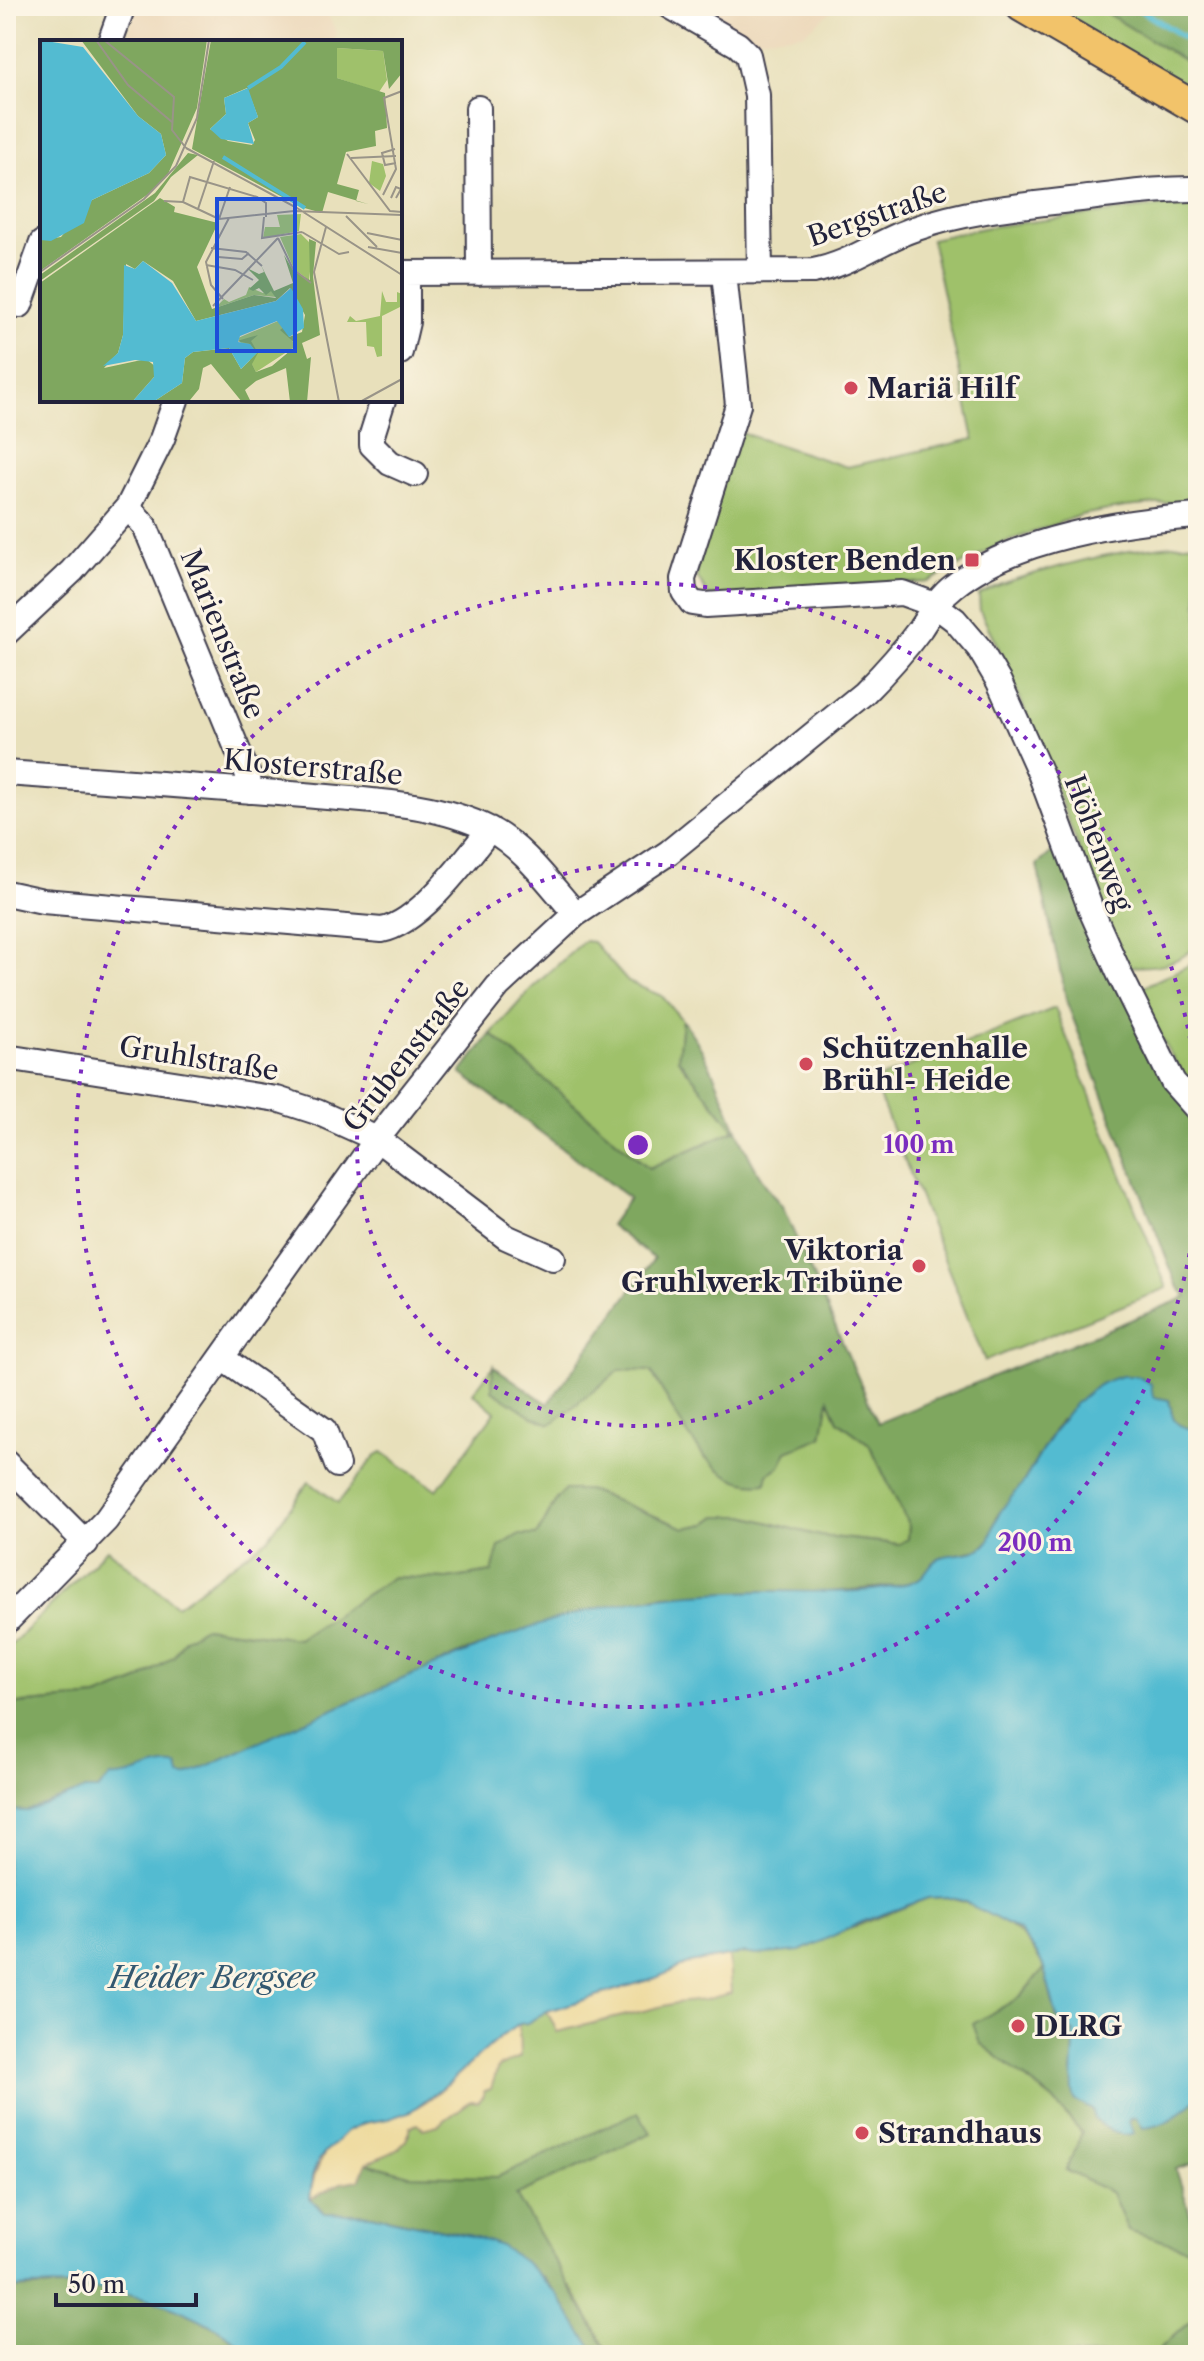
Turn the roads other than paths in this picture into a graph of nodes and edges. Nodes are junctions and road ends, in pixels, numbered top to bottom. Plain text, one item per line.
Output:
1 (123, 6) edge
2 (670, 6) edge
3 (1021, 6) edge
4 (111, 40) edge
5 (478, 108) dead end
6 (1198, 109) edge
7 (1198, 189) edge
8 (40, 250) edge
9 (760, 271) junction
10 (404, 273) edge
11 (479, 273) junction
12 (724, 273) junction
13 (23, 305) edge
14 (402, 343) edge
15 (175, 402) edge
16 (382, 402) edge
17 (415, 474) dead end
18 (128, 507) junction
19 (1198, 516) edge
20 (935, 605) junction
21 (6, 633) edge
22 (6, 773) edge
23 (249, 791) junction
24 (490, 829) junction
25 (6, 893) edge
26 (576, 914) junction
27 (6, 1057) edge
28 (1198, 1110) edge
29 (377, 1139) junction
30 (553, 1258) dead end
31 (222, 1358) junction
32 (6, 1463) edge
33 (337, 1465) dead end
34 (86, 1543) junction
35 (6, 1622) edge

1 - 4 street
2 - 9 street
3 - 6 main road
5 - 11 street
7 - 9 street, Bergstraße
8 - 13 street
9 - 12 street, Bergstraße
10 - 11 street, Bergstraße
10 - 14 street
11 - 12 street, Bergstraße
12 - 20 street
15 - 18 street
16 - 17 street
18 - 21 street
18 - 23 street, Marienstraße
19 - 20 street
20 - 26 street, Grubenstraße
20 - 28 street, Höhenweg
22 - 23 street, Klosterstraße
23 - 24 street, Klosterstraße
24 - 25 street
24 - 26 street, Klosterstraße
26 - 29 street, Grubenstraße
27 - 29 street, Gruhlstraße
29 - 30 street, Gruhlstraße
29 - 31 street, Grubenstraße
31 - 33 street
31 - 34 street, Grubenstraße
32 - 34 street
34 - 35 street, Grubenstraße

